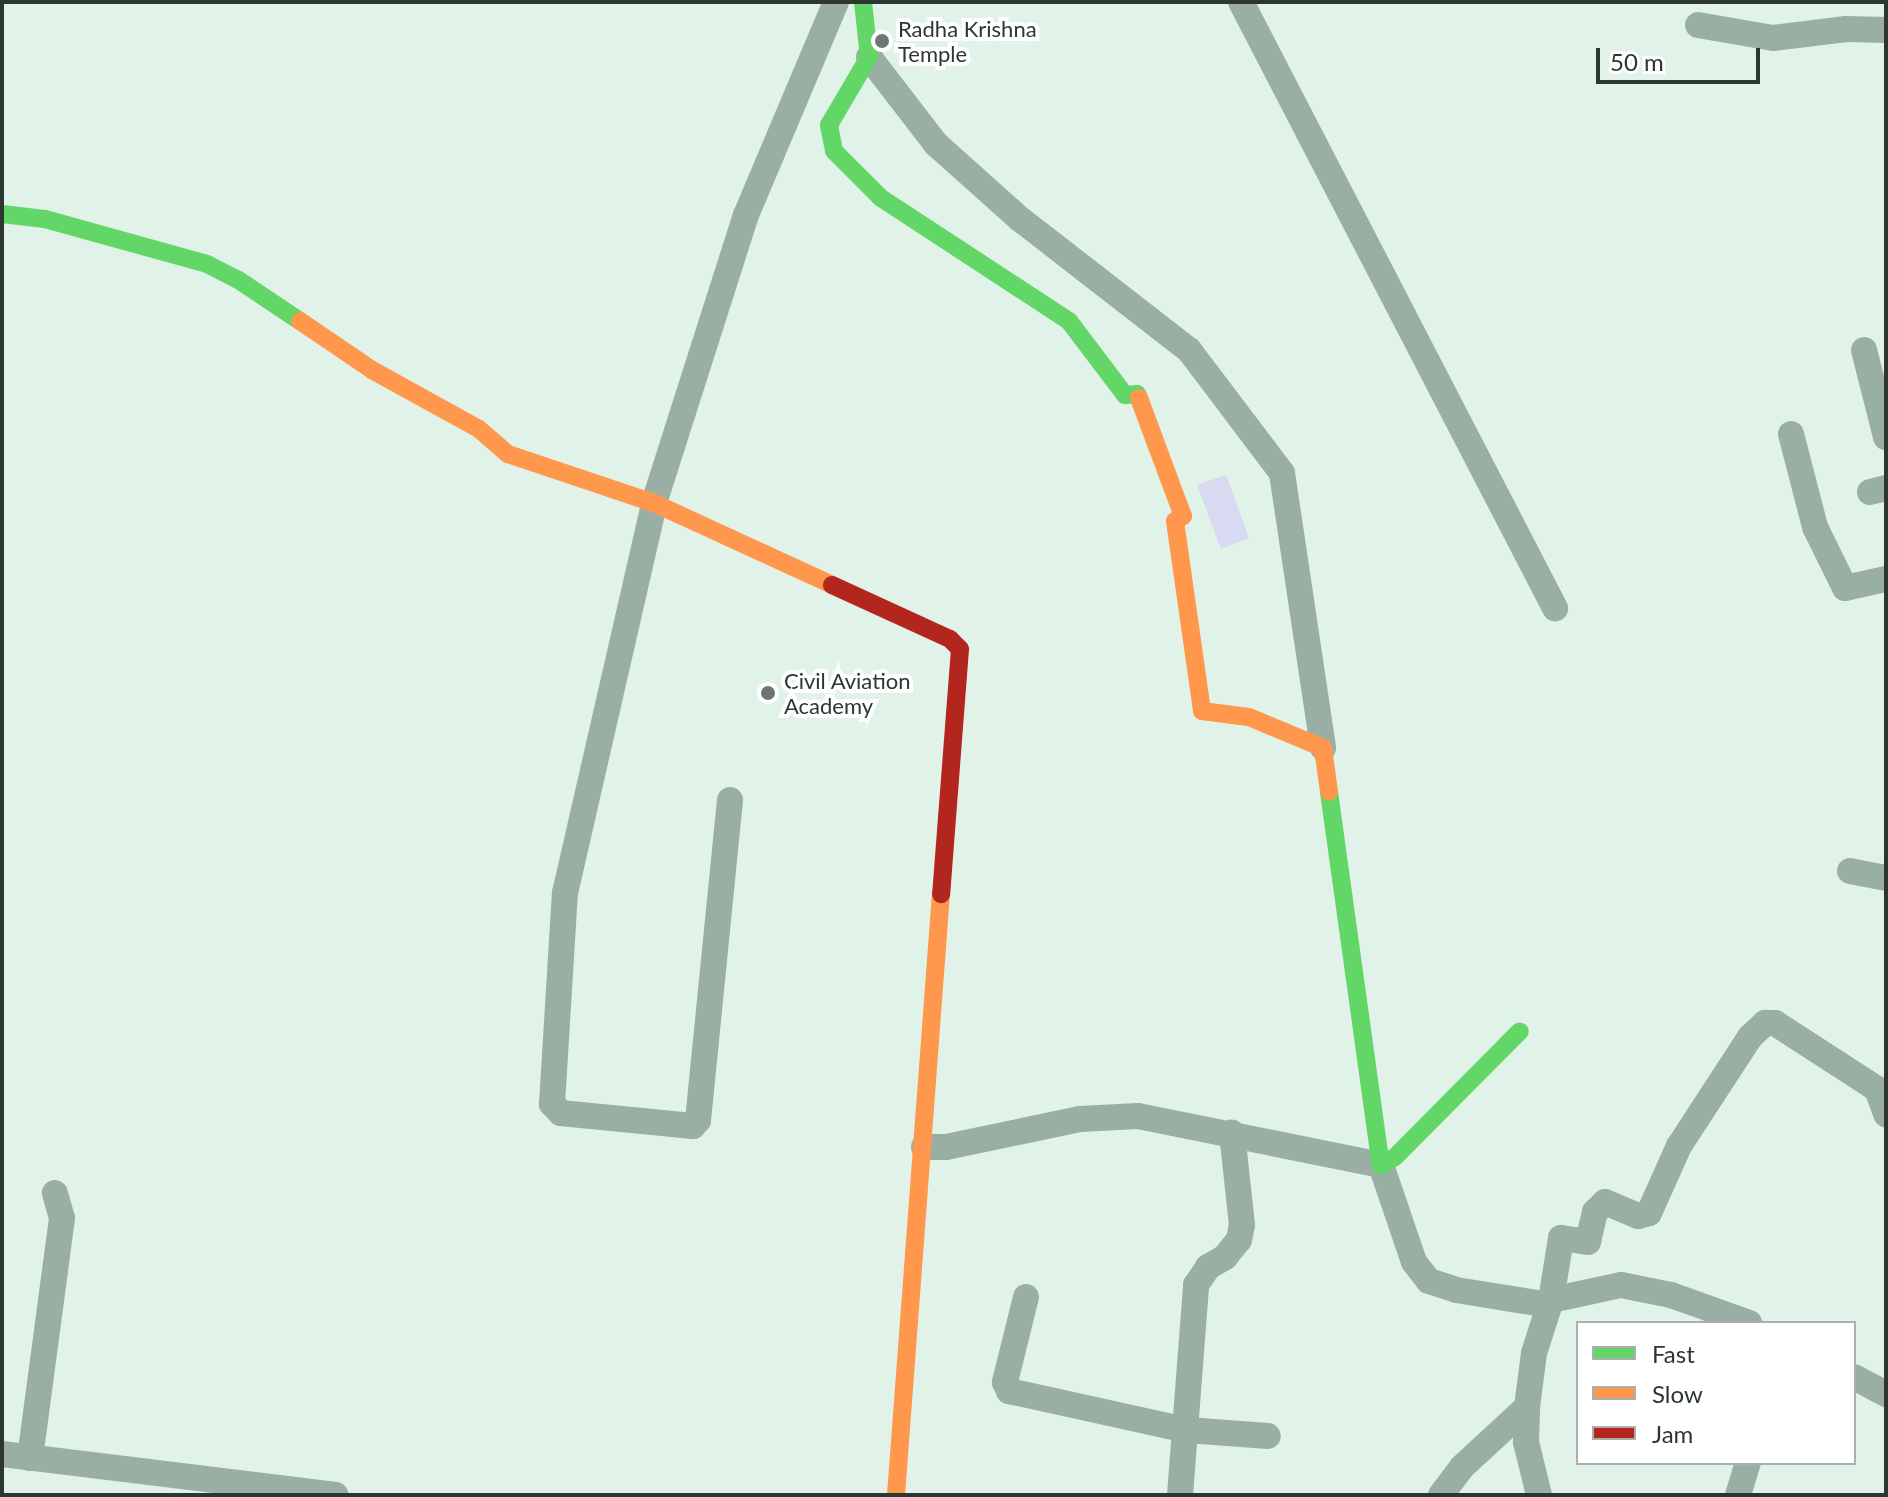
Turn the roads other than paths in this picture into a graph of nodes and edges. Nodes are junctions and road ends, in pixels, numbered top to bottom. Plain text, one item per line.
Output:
1 (836, 2) edge
2 (863, 2) edge
3 (1241, 2) edge
4 (1698, 25) dead end
5 (1886, 30) edge
6 (869, 57) junction
7 (2, 214) edge
8 (1864, 350) dead end
9 (1791, 434) dead end
10 (1886, 437) edge
11 (654, 503) junction
12 (1886, 579) edge
13 (1555, 608) dead end
14 (1323, 748) junction
15 (730, 800) dead end
16 (1850, 871) dead end
17 (1886, 878) edge
18 (1520, 1031) dead end
19 (1886, 1114) edge
20 (1232, 1133) junction
21 (924, 1147) junction
22 (1381, 1165) junction
23 (55, 1193) dead end
24 (1026, 1297) dead end
25 (1550, 1302) junction
26 (1743, 1321) edge
27 (1856, 1378) edge
28 (1886, 1394) edge
29 (1527, 1407) junction
30 (1187, 1430) junction
31 (1268, 1436) dead end
32 (2, 1454) edge
33 (30, 1458) junction
34 (1747, 1465) edge
35 (250, 1489) edge
36 (335, 1495) edge
37 (896, 1495) edge
38 (1180, 1495) edge
39 (1441, 1495) edge
40 (1539, 1495) edge
41 (1738, 1495) edge

1 - 11 street
2 - 6 street
3 - 13 street
4 - 5 street
6 - 14 street
6 - 14 street
7 - 11 street
8 - 10 street
9 - 12 street
11 - 15 street
11 - 21 street
14 - 22 street
16 - 17 street
18 - 22 street
19 - 25 street
20 - 21 street
20 - 22 street
20 - 30 street
21 - 37 street
22 - 25 street
23 - 33 street
24 - 30 street
25 - 26 street
25 - 29 street
27 - 28 street
29 - 39 street
29 - 40 street
30 - 31 street
30 - 38 street
32 - 33 street
33 - 35 street
34 - 41 street
35 - 36 street

